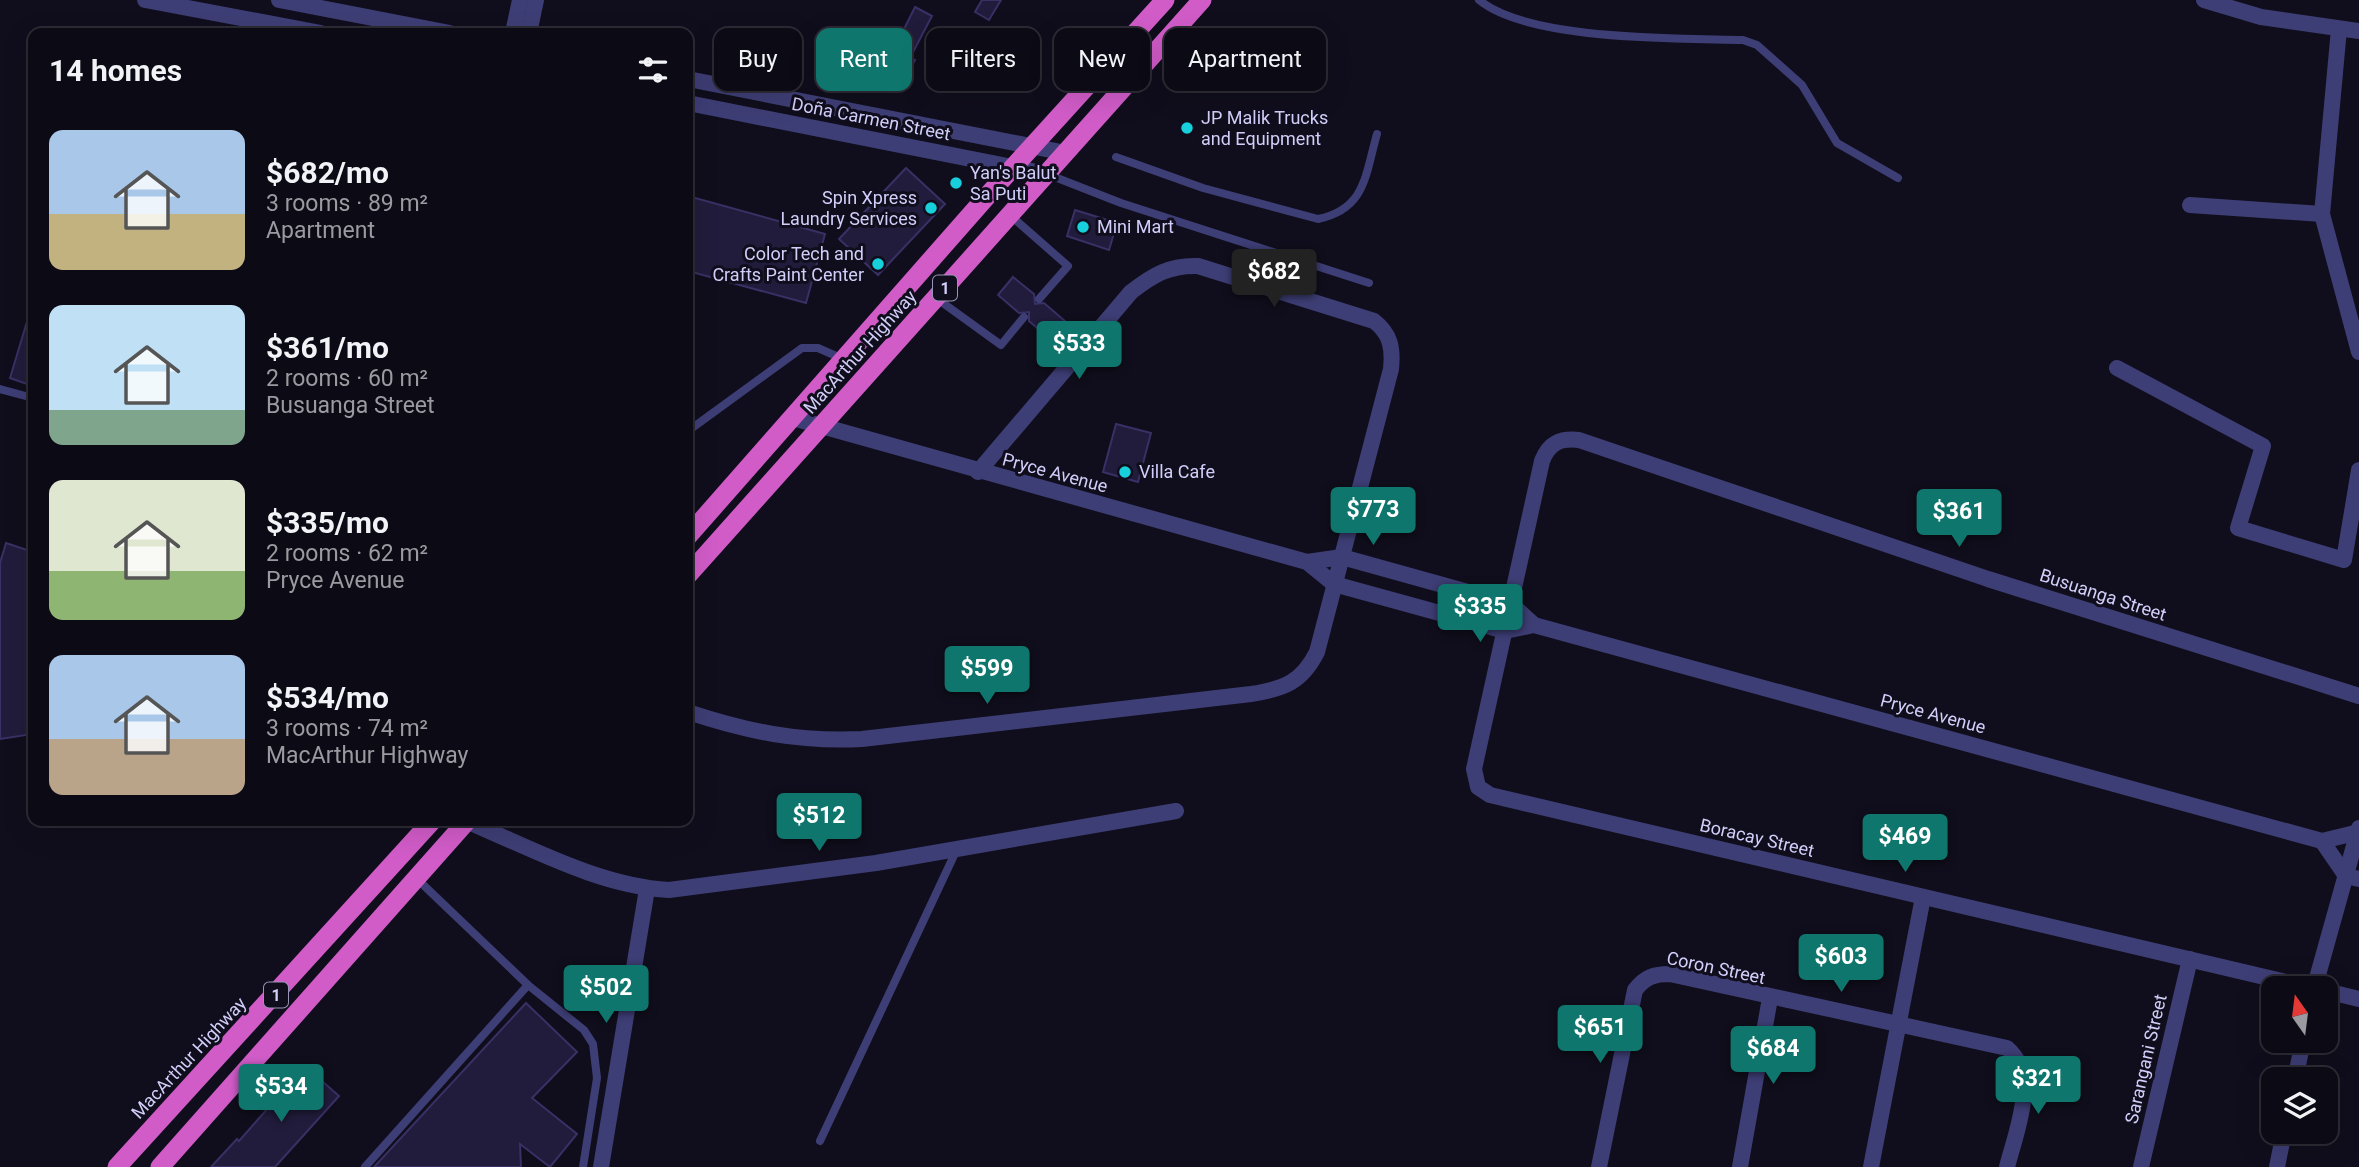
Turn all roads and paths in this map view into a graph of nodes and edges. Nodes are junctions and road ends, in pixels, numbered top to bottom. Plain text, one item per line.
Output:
1 (148, 0) edge
2 (279, 0) edge
3 (520, 0) edge
4 (536, 0) edge
5 (1165, 0) edge
6 (1202, 0) edge
7 (1479, 0) edge
8 (2204, 0) edge
9 (294, 28) edge
10 (424, 28) edge
11 (514, 28) edge
12 (530, 28) edge
13 (2339, 29) junction
14 (2359, 31) edge
15 (693, 80) edge
16 (693, 104) edge
17 (1377, 134) dead end
18 (1034, 146) junction
19 (1066, 153) junction
20 (1116, 157) dead end
21 (1014, 166) junction
22 (1047, 174) junction
23 (1898, 178) dead end
24 (2190, 205) dead end
25 (2322, 214) junction
26 (1011, 215) junction
27 (1369, 283) dead end
28 (936, 298) junction
29 (1039, 299) dead end
30 (1024, 317) dead end
31 (2359, 352) edge
32 (843, 359) junction
33 (2118, 368) dead end
34 (0, 388) edge
35 (28, 396) edge
36 (793, 418) junction
37 (693, 427) edge
38 (821, 427) junction
39 (2359, 470) edge
40 (978, 472) junction
41 (693, 531) edge
42 (1342, 557) junction
43 (1307, 562) junction
44 (693, 569) edge
45 (1334, 584) junction
46 (1511, 604) junction
47 (1534, 625) junction
48 (1505, 631) junction
49 (2359, 696) edge
50 (693, 713) edge
51 (1176, 811) dead end
52 (427, 826) edge
53 (462, 826) edge
54 (478, 826) edge
55 (2359, 831) edge
56 (2322, 841) junction
57 (958, 848) junction
58 (416, 878) junction
59 (2352, 878) edge
60 (648, 889) junction
61 (1923, 897) junction
62 (2190, 960) junction
63 (2261, 976) edge
64 (2319, 976) edge
65 (528, 985) junction
66 (2338, 994) edge
67 (1770, 998) junction
68 (2359, 999) edge
69 (1898, 1024) junction
70 (820, 1141) dead end
71 (2282, 1144) edge
72 (117, 1167) edge
73 (160, 1167) edge
74 (365, 1167) edge
75 (583, 1167) edge
76 (601, 1167) edge
77 (1599, 1167) edge
78 (1740, 1167) edge
79 (1871, 1167) edge
80 (2007, 1167) edge
81 (2141, 1167) edge
82 (2277, 1167) edge

1 - 9 street
2 - 10 street
3 - 11 street
4 - 12 street
5 - 18 highway, MacArthur Highway / 1
6 - 19 highway, MacArthur Highway / 1
7 - 23 lane
8 - 13 street
13 - 14 street
13 - 25 street
15 - 18 street, Doña Carmen Street
16 - 21 street, Doña Carmen Street
17 - 20 lane
18 - 19 street, Doña Carmen Street
18 - 21 highway, MacArthur Highway / 1
19 - 22 highway, MacArthur Highway / 1
21 - 22 street, Doña Carmen Street
21 - 32 highway, MacArthur Highway / 1
22 - 26 highway, MacArthur Highway / 1
22 - 27 lane
24 - 25 street
25 - 31 street
26 - 28 highway, MacArthur Highway / 1
26 - 29 lane
28 - 30 lane
28 - 38 highway, MacArthur Highway / 1
32 - 36 highway, MacArthur Highway / 1
32 - 37 lane
33 - 39 street
34 - 35 lane
36 - 38 street, Pryce Avenue
36 - 41 highway, MacArthur Highway / 1
38 - 40 street, Pryce Avenue
38 - 44 highway, MacArthur Highway / 1
40 - 42 street
40 - 43 street, Pryce Avenue
42 - 43 street, Pryce Avenue
42 - 45 street
42 - 46 street, Pryce Avenue
43 - 45 street, Pryce Avenue
45 - 48 street, Pryce Avenue
45 - 50 street
46 - 47 street, Pryce Avenue
46 - 48 street
46 - 49 street, Busuanga Street
47 - 48 street, Pryce Avenue
47 - 56 street, Pryce Avenue
48 - 61 street, Boracay Street
51 - 57 street
52 - 72 highway, MacArthur Highway / 1
53 - 58 highway, 1
54 - 60 street
55 - 56 street, Pryce Avenue
55 - 59 street
56 - 59 street
57 - 60 street
57 - 70 lane
58 - 65 lane
58 - 73 highway, 1
59 - 64 street
60 - 76 street
61 - 62 street, Boracay Street
61 - 69 street
62 - 63 street, Boracay Street
62 - 81 street, Sarangani Street
65 - 74 lane
65 - 75 lane
66 - 68 street
67 - 69 street, Coron Street
67 - 77 street, Coron Street
67 - 78 street
69 - 79 street
69 - 80 street, Coron Street
71 - 82 street

